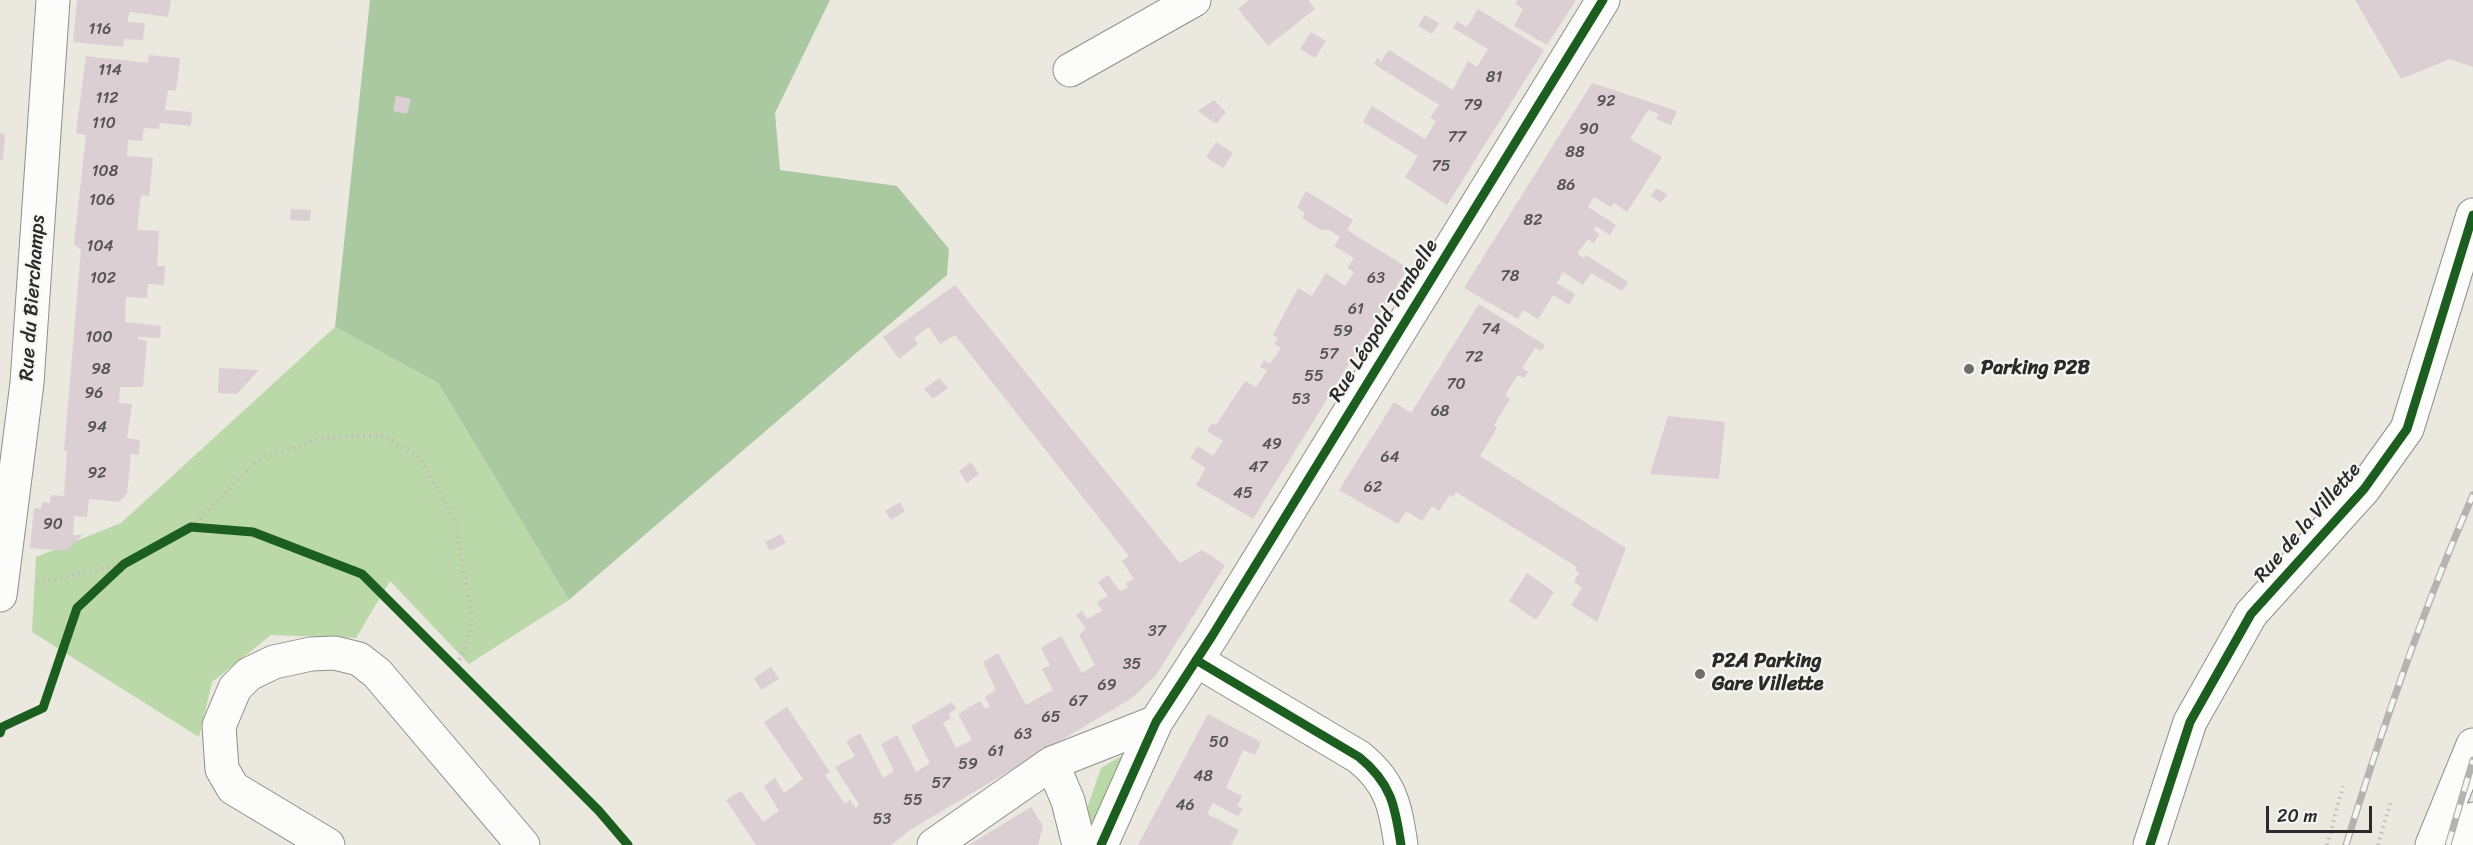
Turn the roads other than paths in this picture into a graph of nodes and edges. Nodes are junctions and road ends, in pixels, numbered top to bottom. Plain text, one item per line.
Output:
1 (53, 0) edge
2 (1194, 0) edge
3 (1603, 0) edge
4 (1070, 70) dead end
5 (2473, 215) edge
6 (12, 397) edge
7 (1, 589) edge
8 (0, 595) edge
9 (1196, 660) junction
10 (1156, 722) junction
11 (2473, 745) edge
12 (1052, 763) junction
13 (2473, 819) edge
14 (328, 845) edge
15 (523, 845) edge
16 (934, 845) edge
17 (1079, 845) edge
18 (1101, 845) edge
19 (1401, 845) edge
20 (2150, 845) edge
21 (2432, 845) edge
22 (2466, 845) edge

1 - 6 main road, Rue du Bierchamps
2 - 4 main road
3 - 9 main road, Rue Léopold Tombelle
5 - 20 main road, Rue de la Villette
6 - 7 main road, Rue du Bierchamps
7 - 8 main road, Rue du Bierchamps
9 - 10 main road, Rue Léopold Tombelle
9 - 19 main road
10 - 12 main road
10 - 18 main road, Rue Léopold Tombelle
11 - 21 main road
12 - 16 main road
12 - 17 main road
13 - 22 main road
14 - 15 main road

